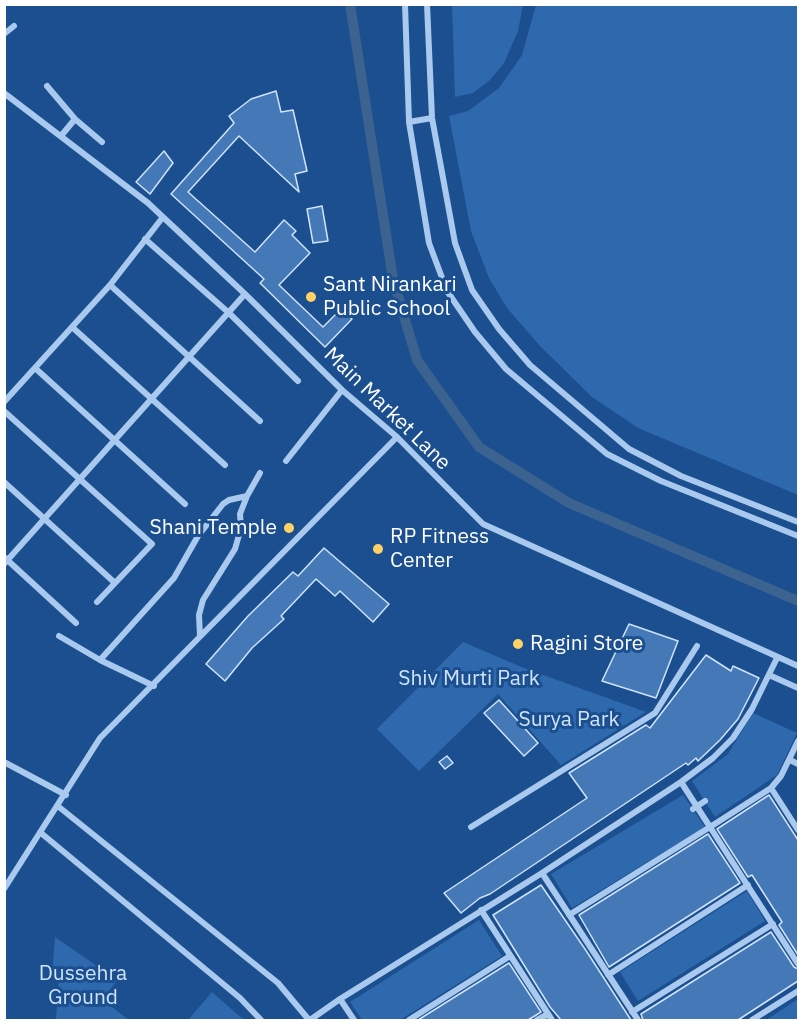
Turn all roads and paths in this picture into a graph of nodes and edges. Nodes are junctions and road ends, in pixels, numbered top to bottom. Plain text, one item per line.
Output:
1 (405, 4) edge
2 (427, 4) edge
3 (14, 26) dead end
4 (4, 34) edge
5 (47, 86) dead end
6 (4, 93) edge
7 (432, 118) junction
8 (75, 119) junction
9 (409, 122) junction
10 (61, 136) junction
11 (102, 142) dead end
12 (162, 217) junction
13 (145, 239) junction
14 (110, 285) junction
15 (245, 294) junction
16 (229, 313) junction
17 (72, 327) junction
18 (189, 358) junction
19 (35, 368) junction
20 (298, 381) dead end
21 (342, 390) junction
22 (152, 400) junction
23 (4, 402) edge
24 (4, 411) edge
25 (260, 421) dead end
26 (398, 437) junction
27 (115, 441) junction
28 (286, 461) dead end
29 (225, 465) dead end
30 (260, 473) dead end
31 (80, 480) junction
32 (4, 482) edge
33 (247, 496) junction
34 (185, 504) dead end
35 (44, 520) junction
36 (798, 522) edge
37 (798, 536) edge
38 (6, 560) edge
39 (115, 582) junction
40 (97, 602) dead end
41 (76, 623) dead end
42 (59, 636) dead end
43 (200, 636) junction
44 (698, 646) dead end
45 (777, 658) junction
46 (100, 660) junction
47 (798, 666) edge
48 (769, 675) junction
49 (154, 686) junction
50 (798, 688) edge
51 (798, 741) edge
52 (790, 760) junction
53 (4, 762) edge
54 (798, 764) edge
55 (681, 782) junction
56 (771, 788) junction
57 (66, 795) junction
58 (705, 801) dead end
59 (58, 807) junction
60 (695, 808) junction
61 (471, 827) dead end
62 (710, 827) junction
63 (798, 830) edge
64 (40, 834) junction
65 (542, 873) junction
66 (748, 885) junction
67 (4, 889) edge
68 (481, 910) junction
69 (569, 915) junction
70 (773, 924) junction
71 (510, 956) junction
72 (798, 963) edge
73 (608, 975) junction
74 (798, 991) edge
75 (340, 999) junction
76 (632, 1012) junction
77 (548, 1014) junction
78 (261, 1020) edge
79 (309, 1020) edge
80 (354, 1020) edge
81 (409, 1020) edge
82 (537, 1020) edge
83 (552, 1020) edge
84 (638, 1020) edge
85 (752, 1020) edge

1 - 9 street
2 - 7 street
3 - 4 street
5 - 8 street
6 - 10 street, Main Market Lane
7 - 9 street
7 - 36 street
8 - 10 street
8 - 11 street
9 - 37 street
10 - 12 street, Main Market Lane
12 - 13 street
12 - 15 street, Main Market Lane
13 - 14 street
13 - 16 street
14 - 17 street
14 - 18 street
15 - 16 street
15 - 21 street, Main Market Lane
16 - 18 street
16 - 20 street
17 - 19 street
17 - 22 street
18 - 22 street
18 - 25 street
19 - 23 street
19 - 27 street
21 - 26 street, Main Market Lane
21 - 28 street
22 - 27 street
22 - 29 street
24 - 31 street
26 - 43 street
26 - 45 street, Main Market Lane
27 - 31 street
27 - 34 street
30 - 33 street
31 - 35 street
31 - 39 street
32 - 35 street
33 - 43 street
33 - 46 street
35 - 38 street
35 - 39 street
38 - 41 street
39 - 40 street
42 - 46 street
43 - 49 street
44 - 61 street
45 - 47 street, Main Market Lane
45 - 48 street
46 - 49 street
48 - 50 street
48 - 55 street
49 - 57 street
51 - 52 street
52 - 54 street
52 - 56 street
53 - 57 street
55 - 60 street
55 - 65 street
56 - 62 street
56 - 63 street
57 - 59 street
58 - 60 street
59 - 64 street
59 - 79 street
60 - 62 street
62 - 66 street
62 - 69 street
64 - 67 street
64 - 78 street
65 - 68 street
65 - 69 street
66 - 70 street
66 - 73 street
68 - 71 street
68 - 75 street
69 - 73 street
70 - 72 street
70 - 76 street
71 - 77 street
71 - 81 street
73 - 76 street
74 - 85 street
75 - 79 street
75 - 80 street
76 - 84 street
77 - 82 street
77 - 83 street

